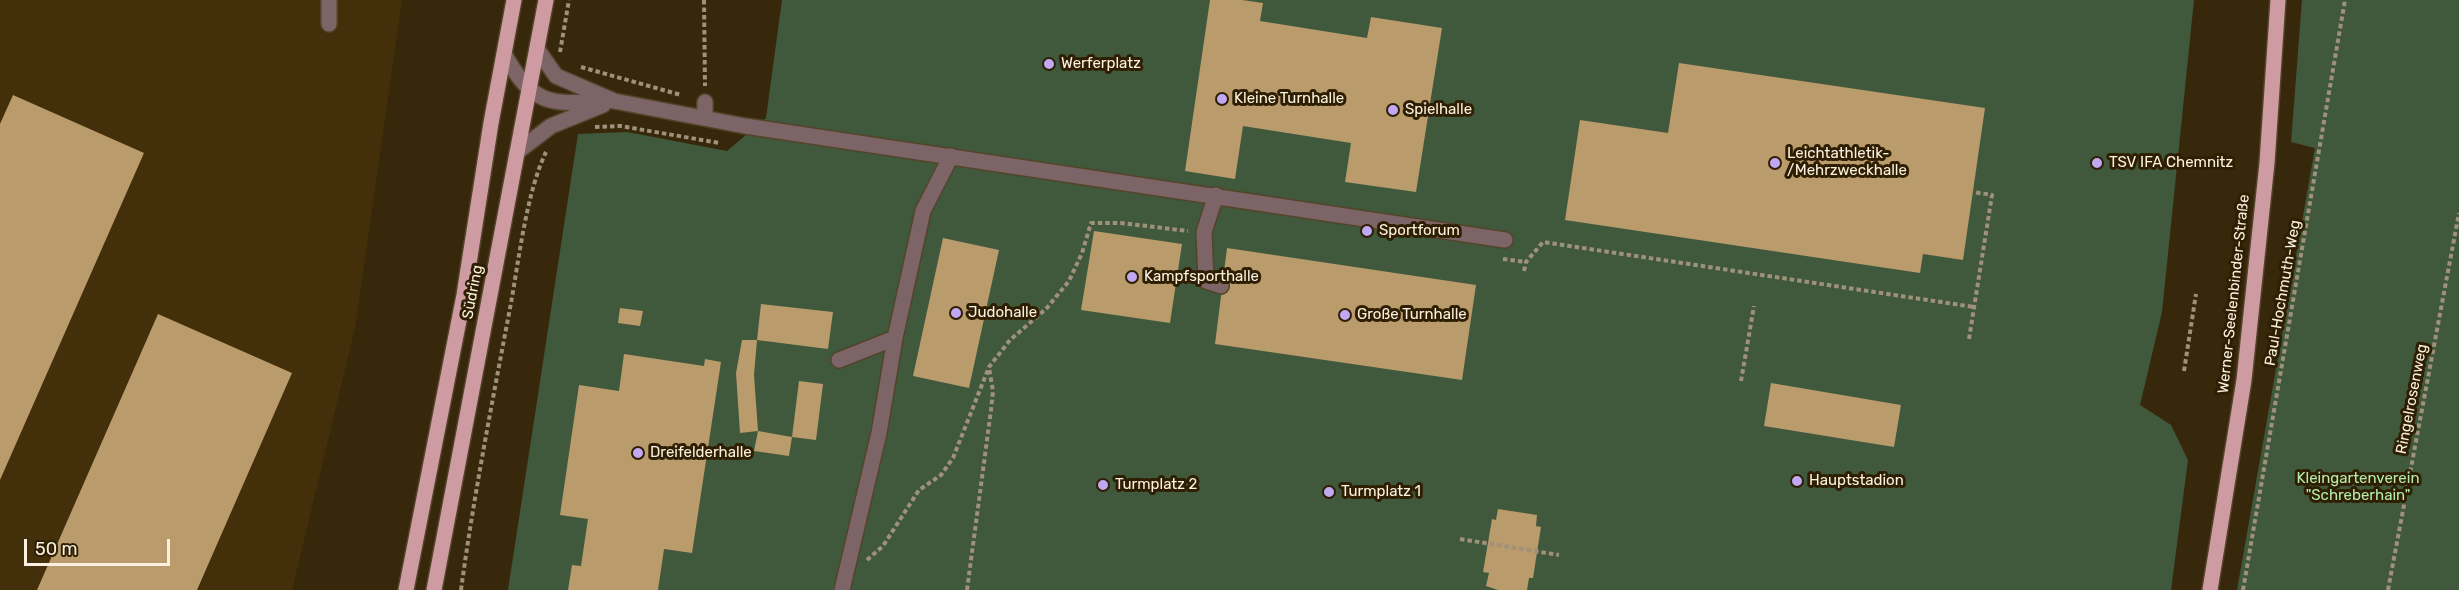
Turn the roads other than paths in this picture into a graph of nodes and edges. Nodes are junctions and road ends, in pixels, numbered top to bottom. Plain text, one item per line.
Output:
1 (329, 0) edge
2 (514, 0) edge
3 (546, 0) edge
4 (2278, 0) edge
5 (329, 24) dead end
6 (537, 49) junction
7 (504, 54) junction
8 (530, 90) junction
9 (614, 100) junction
10 (705, 102) road end
11 (705, 118) junction
12 (517, 152) junction
13 (951, 156) junction
14 (1216, 195) junction
15 (1505, 240) dead end
16 (1221, 286) dead end
17 (895, 338) junction
18 (838, 360) dead end
19 (843, 585) edge
20 (406, 590) edge
21 (434, 590) edge
22 (2210, 590) edge

1 - 5 lane
2 - 7 main road, Südring
3 - 6 main road, Südring
4 - 22 main road, Werner-Seelenbinder-Straße
6 - 8 main road, Südring
6 - 9 lane
7 - 8 lane
7 - 20 main road, Südring
8 - 9 lane
8 - 12 main road, Südring
9 - 11 lane
9 - 12 lane
10 - 11 lane
11 - 13 lane
12 - 21 main road, Südring
13 - 14 lane
13 - 17 lane
14 - 15 lane
14 - 16 lane
17 - 18 lane
17 - 19 lane

